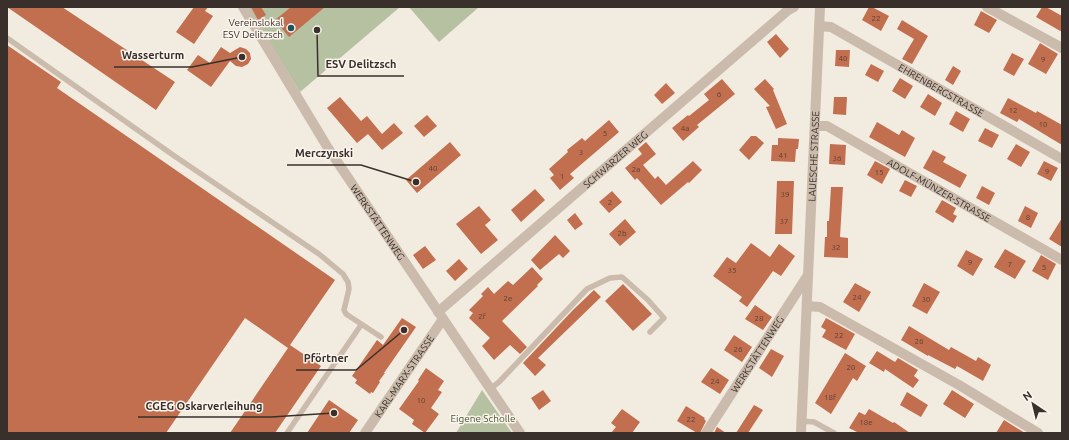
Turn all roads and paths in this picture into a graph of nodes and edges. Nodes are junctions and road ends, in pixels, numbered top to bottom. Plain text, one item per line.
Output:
1 (243, 7) edge
2 (794, 7) edge
3 (820, 7) edge
4 (987, 7) edge
5 (819, 26) junction
6 (7, 38) edge
7 (1062, 48) edge
8 (815, 126) junction
9 (1062, 159) edge
10 (1062, 260) edge
11 (808, 275) junction
12 (807, 306) junction
13 (440, 316) junction
14 (361, 325) junction
15 (650, 332) dead end
16 (381, 337) dead end
17 (490, 389) junction
18 (801, 421) junction
19 (287, 433) edge
20 (365, 433) edge
21 (520, 433) edge
22 (706, 433) edge
23 (801, 433) edge
24 (834, 433) edge
25 (1038, 433) edge

1 - 13 street, WERKSTÄTTENWEG
2 - 13 street, SCHWARZER WEG
3 - 5 street, LAUESCHE STRASSE
4 - 7 street
5 - 8 street, LAUESCHE STRASSE
5 - 9 street, EHRENBERGSTRASSE
6 - 14 lane
8 - 10 street, ADOLF-MÜNZER-STRASSE
8 - 11 street, LAUESCHE STRASSE
11 - 12 street, LAUESCHE STRASSE
11 - 22 street, WERKSTÄTTENWEG
12 - 18 street, LAUESCHE STRASSE
12 - 25 street
13 - 17 street, WERKSTÄTTENWEG
13 - 20 street, KARL-MARX-STRASSE
14 - 16 lane
14 - 19 lane
15 - 17 lane
17 - 21 street, WERKSTÄTTENWEG
18 - 23 street, LAUESCHE STRASSE
18 - 24 lane

